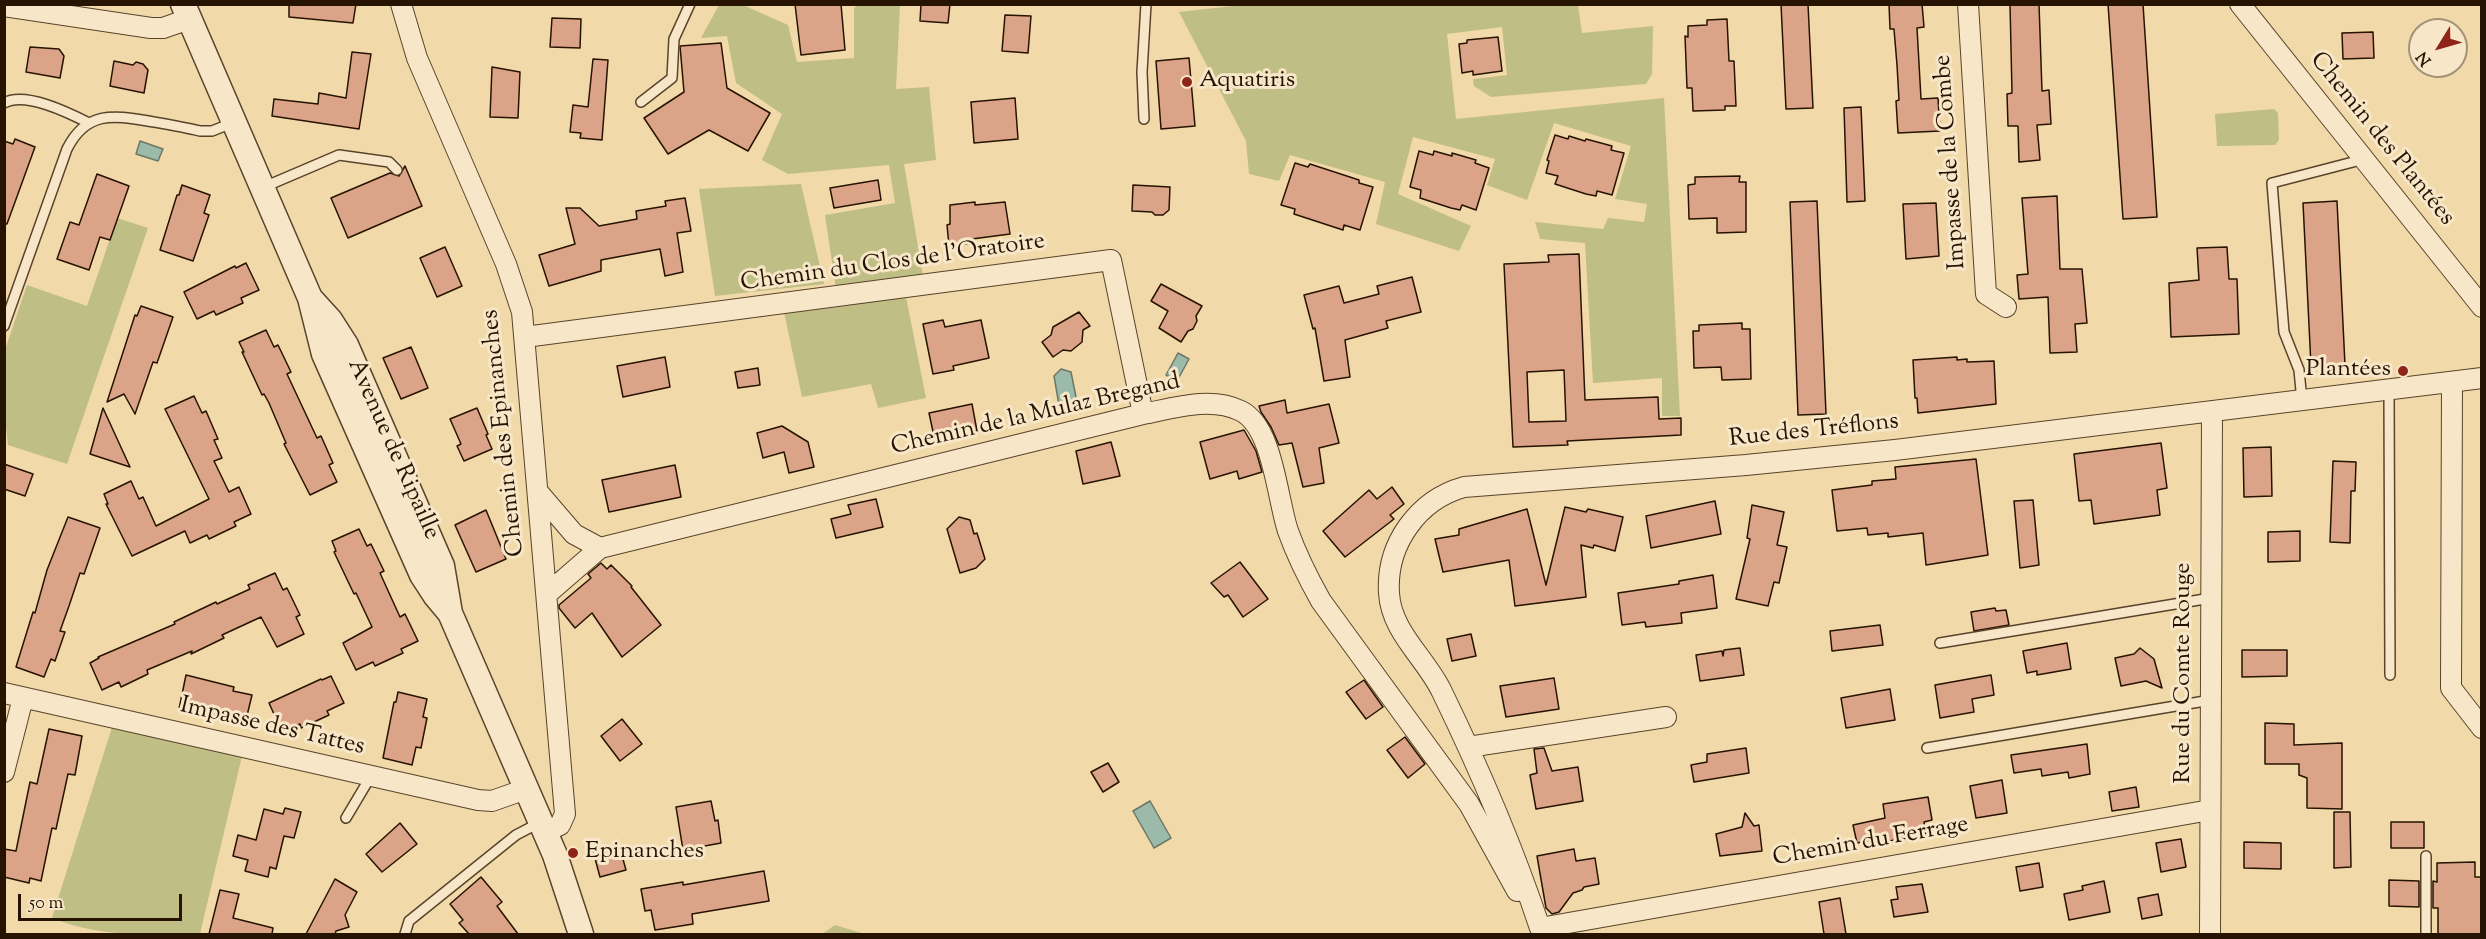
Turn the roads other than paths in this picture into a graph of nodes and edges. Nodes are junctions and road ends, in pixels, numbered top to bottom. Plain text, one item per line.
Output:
1 (401, 4) edge
2 (690, 4) edge
3 (1146, 4) edge
4 (1968, 4) edge
5 (2240, 4) edge
6 (4, 6) edge
7 (186, 12) edge
8 (641, 102) dead end
9 (4, 103) edge
10 (1144, 119) dead end
11 (89, 123) junction
12 (233, 123) junction
13 (2362, 157) junction
14 (397, 170) dead end
15 (261, 188) junction
16 (2006, 307) dead end
17 (2481, 307) edge
18 (4, 326) edge
19 (525, 337) junction
20 (2481, 378) edge
21 (2452, 382) junction
22 (2389, 390) junction
23 (2302, 400) junction
24 (2212, 411) junction
25 (1143, 414) junction
26 (538, 492) junction
27 (600, 548) junction
28 (547, 594) junction
29 (2211, 598) junction
30 (1940, 644) dead end
31 (2390, 675) dead end
32 (14, 695) edge
33 (2211, 700) junction
34 (1666, 717) dead end
35 (2481, 728) edge
36 (1468, 747) junction
37 (1927, 748) dead end
38 (4, 772) edge
39 (371, 776) junction
40 (526, 789) junction
41 (2210, 810) junction
42 (346, 818) dead end
43 (543, 827) junction
44 (2426, 856) dead end
45 (1542, 931) edge
46 (405, 934) edge
47 (581, 934) edge
48 (2210, 934) edge
49 (2426, 934) edge

1 - 19 street, Chemin des Epinanches
2 - 8 lane
3 - 10 lane
4 - 16 street, Impasse de la Combe
5 - 13 street, Chemin des Plantées
6 - 7 street
7 - 12 street, Avenue de Ripaille
9 - 11 lane
11 - 12 lane
11 - 18 lane
12 - 15 street, Avenue de Ripaille
13 - 17 street, Chemin des Plantées
13 - 23 lane
14 - 15 lane
15 - 40 street, Avenue de Ripaille
19 - 25 street, Chemin du Clos de l'Oratoire
19 - 26 street, Chemin des Epinanches
20 - 21 street, Rue des Tréflons
21 - 22 street, Rue des Tréflons
21 - 35 street
22 - 23 street, Rue des Tréflons
22 - 31 lane
23 - 24 street, Rue des Tréflons
24 - 29 street, Rue du Comte Rouge
24 - 36 street, Rue des Tréflons
25 - 27 street, Chemin de la Mulaz Bregand
25 - 45 street, Chemin de la Mulaz Bregand
26 - 27 street
26 - 28 street, Chemin des Epinanches
27 - 28 street, Chemin de la Mulaz Bregand
28 - 43 street, Chemin des Epinanches
29 - 30 lane
29 - 33 street, Rue du Comte Rouge
32 - 38 street
32 - 39 street, Impasse des Tattes
33 - 37 lane
33 - 41 street, Rue du Comte Rouge
34 - 36 street
36 - 45 street, Rue des Tréflons
39 - 40 street, Impasse des Tattes
39 - 42 lane
40 - 43 street, Avenue de Ripaille
41 - 45 street, Chemin du Ferrage
41 - 48 street, Rue du Comte Rouge
43 - 46 lane
43 - 47 street, Avenue de Ripaille
44 - 49 lane

